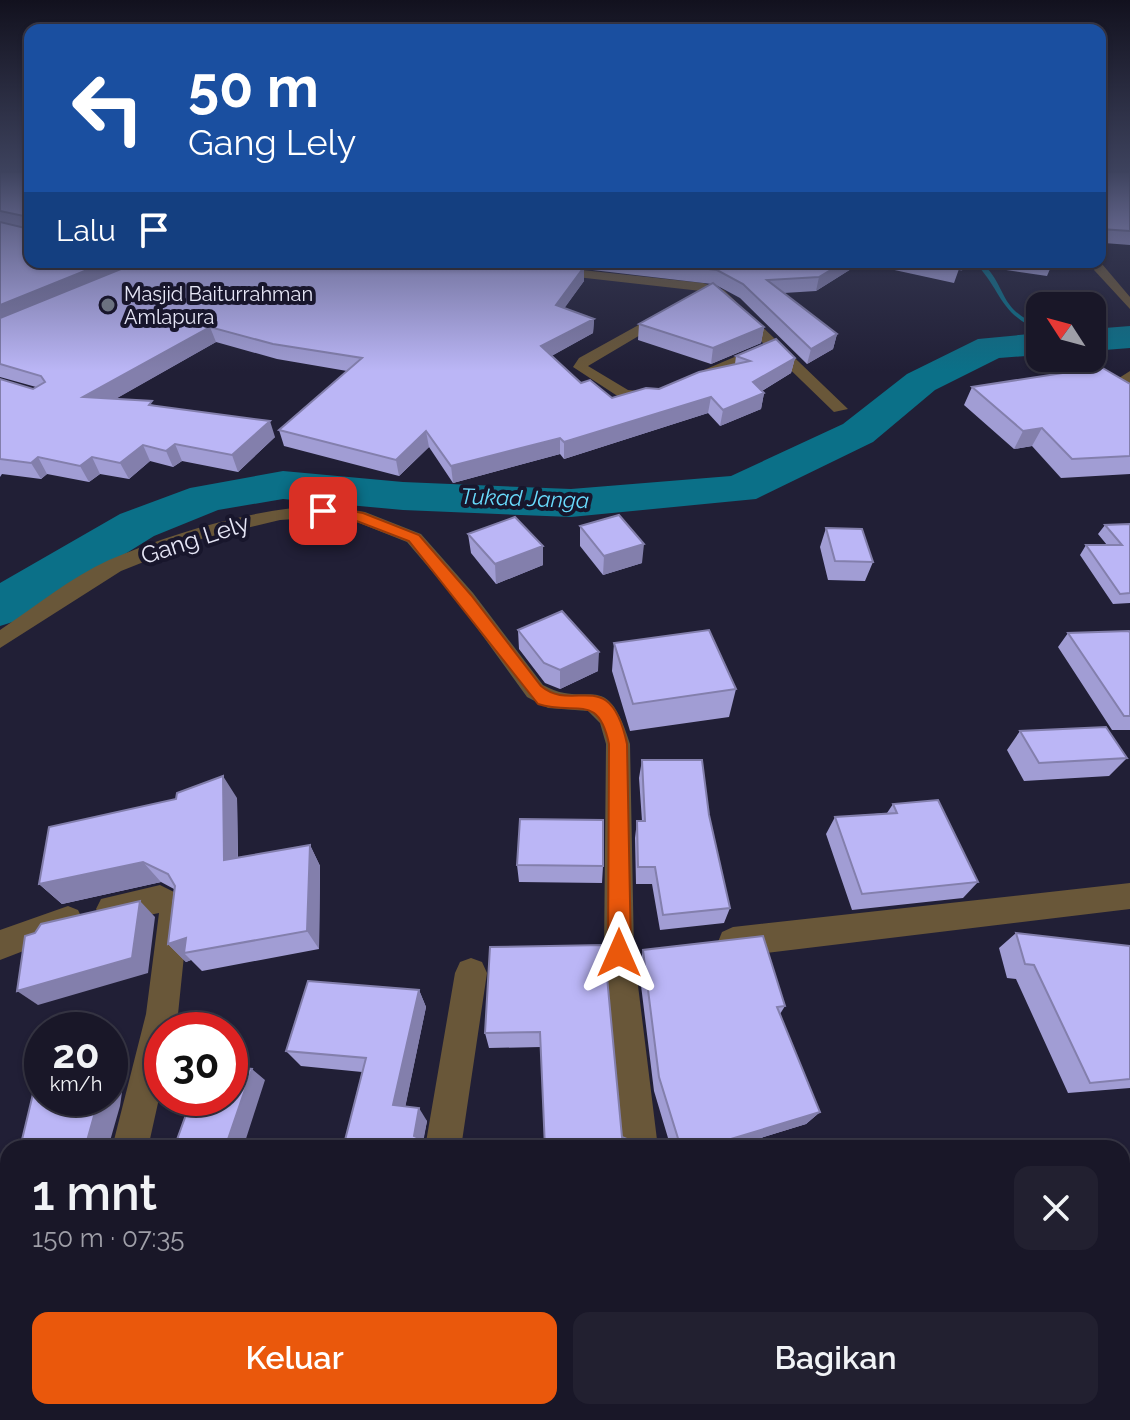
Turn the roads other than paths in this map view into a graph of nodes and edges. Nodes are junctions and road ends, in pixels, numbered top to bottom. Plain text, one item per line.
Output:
1 (136, 268) edge
2 (532, 268) edge
3 (1099, 268) edge
4 (111, 285) edge
5 (711, 290) junction
6 (1130, 305) edge
7 (773, 346) junction
8 (1130, 376) edge
9 (1130, 401) edge
10 (840, 409) dead end
11 (0, 640) edge
12 (1130, 896) edge
13 (0, 945) edge
14 (699, 945) edge
15 (651, 950) edge
16 (619, 953) junction
17 (471, 973) dead end
18 (132, 1140) edge
19 (444, 1140) edge
20 (639, 1140) edge

1 - 4 street
2 - 5 street
3 - 6 street
5 - 7 street
5 - 7 street
7 - 10 street
8 - 9 street
11 - 16 street, Gang Lely
12 - 14 street
13 - 18 street
15 - 16 street
16 - 20 street, Gang Lely
17 - 19 street

